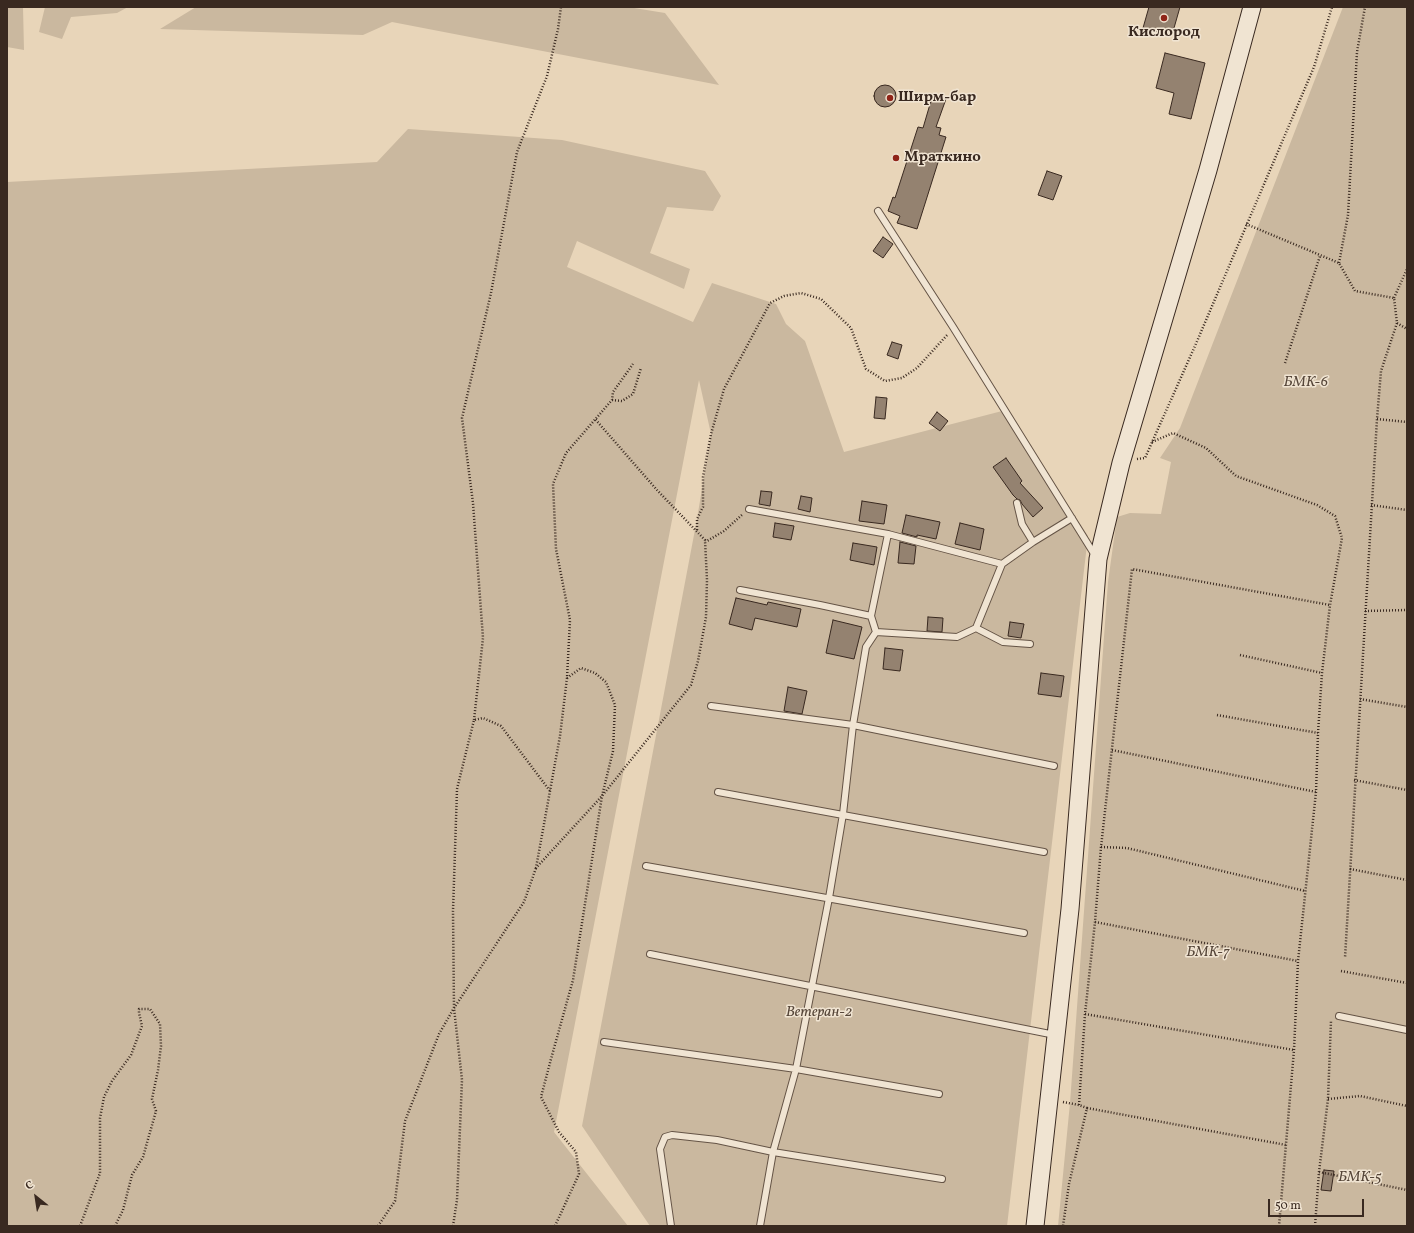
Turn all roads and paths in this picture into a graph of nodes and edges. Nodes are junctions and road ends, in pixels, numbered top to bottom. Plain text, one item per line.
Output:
1 (561, 7) edge
2 (1252, 7) edge
3 (1332, 7) edge
4 (1365, 7) edge
5 (878, 211) dead end
6 (1246, 224) junction
7 (1320, 256) junction
8 (1339, 263) junction
9 (1407, 268) edge
10 (1394, 298) junction
11 (1397, 323) junction
12 (953, 327) junction
13 (1407, 329) edge
14 (1286, 363) dead end
15 (633, 364) dead end
16 (641, 368) dead end
17 (612, 400) junction
18 (595, 419) junction
19 (1377, 419) junction
20 (1407, 422) edge
21 (1152, 442) junction
22 (1121, 463) junction
23 (1017, 503) dead end
24 (1371, 506) junction
25 (749, 509) joint
26 (1407, 510) edge
27 (1072, 518) junction
28 (697, 531) junction
29 (888, 534) junction
30 (705, 540) junction
31 (1033, 542) junction
32 (1098, 559) junction
33 (1002, 564) junction
34 (740, 590) dead end
35 (1330, 605) junction
36 (1407, 610) edge
37 (1365, 611) junction
38 (871, 616) junction
39 (976, 628) junction
40 (876, 632) junction
41 (1030, 644) dead end
42 (1240, 655) dead end
43 (1322, 673) junction
44 (567, 678) junction
45 (1360, 699) junction
46 (711, 706) dead end
47 (1407, 707) edge
48 (1217, 715) dead end
49 (474, 720) junction
50 (853, 726) junction
51 (1318, 734) junction
52 (1112, 750) junction
53 (1054, 766) dead end
54 (1354, 780) junction
55 (1407, 790) edge
56 (550, 791) junction
57 (718, 792) dead end
58 (1316, 792) junction
59 (602, 796) junction
60 (843, 814) junction
61 (1101, 847) junction
62 (1044, 852) dead end
63 (646, 866) dead end
64 (536, 868) junction
65 (1350, 870) junction
66 (1407, 880) edge
67 (1305, 891) junction
68 (829, 898) junction
69 (1095, 922) junction
70 (1024, 933) dead end
71 (650, 954) dead end
72 (1344, 958) dead end
73 (1298, 961) junction
74 (1341, 971) dead end
75 (1407, 983) edge
76 (812, 986) junction
77 (454, 1008) junction
78 (1085, 1014) junction
79 (1339, 1016) joint
80 (1407, 1030) edge
81 (1056, 1035) junction
82 (604, 1042) dead end
83 (1294, 1050) junction
84 (796, 1069) junction
85 (939, 1094) dead end
86 (1328, 1099) junction
87 (1048, 1101) junction
88 (1079, 1105) junction
89 (1407, 1106) edge
90 (1087, 1108) junction
91 (1286, 1145) junction
92 (774, 1152) junction
93 (1319, 1172) junction
94 (942, 1179) dead end
95 (1407, 1190) edge
96 (80, 1226) edge
97 (116, 1226) edge
98 (378, 1226) edge
99 (453, 1226) edge
100 (555, 1226) edge
101 (671, 1226) edge
102 (760, 1226) edge
103 (1035, 1226) edge
104 (1063, 1226) edge
105 (1279, 1226) edge
106 (1315, 1226) edge

1 - 49 path
2 - 22 main road
3 - 6 path
4 - 8 path
5 - 12 lane
6 - 7 path
6 - 21 path
7 - 8 path
7 - 14 path
8 - 10 path
9 - 10 path
10 - 11 path
11 - 13 path
11 - 19 path
12 - 27 lane
12 - 28 path
15 - 17 path
16 - 17 path
17 - 18 path
18 - 28 path
18 - 44 path
19 - 20 path
19 - 24 path
21 - 22 path
21 - 35 path
22 - 32 main road
23 - 31 lane
24 - 26 path
24 - 37 path
25 - 29 lane
25 - 30 path
27 - 31 lane
27 - 32 lane
28 - 30 path
29 - 33 lane
29 - 38 lane
30 - 59 path
31 - 33 lane
32 - 81 main road
33 - 39 lane
34 - 38 lane
35 - 43 path
35 - 52 path
36 - 37 path
37 - 45 path
38 - 40 lane
39 - 40 lane
39 - 41 lane
40 - 50 lane
42 - 43 path
43 - 51 path
44 - 56 path
44 - 59 path
45 - 47 path
45 - 54 path
46 - 50 lane
48 - 51 path
49 - 56 path
49 - 77 path
50 - 53 lane
50 - 60 lane
51 - 58 path
52 - 58 path
52 - 61 path
54 - 55 path
54 - 65 path
56 - 64 path
57 - 60 lane
58 - 67 path
59 - 64 path
59 - 100 path
60 - 62 lane
60 - 68 lane
61 - 67 path
61 - 69 path
63 - 68 lane
64 - 77 path
65 - 66 path
65 - 72 path
67 - 73 path
68 - 70 lane
68 - 76 lane
69 - 73 path
69 - 78 path
71 - 76 lane
73 - 83 path
74 - 75 path
76 - 81 lane
76 - 84 lane
77 - 98 path
77 - 99 path
78 - 83 path
78 - 88 path
79 - 80 lane
79 - 86 path
81 - 87 main road
82 - 84 lane
83 - 91 path
84 - 85 lane
84 - 92 lane
86 - 89 path
86 - 93 path
87 - 88 path
87 - 103 main road
88 - 90 path
90 - 91 path
90 - 104 path
91 - 105 path
92 - 94 lane
92 - 101 lane
92 - 102 lane
93 - 95 path
93 - 106 path
96 - 97 path

